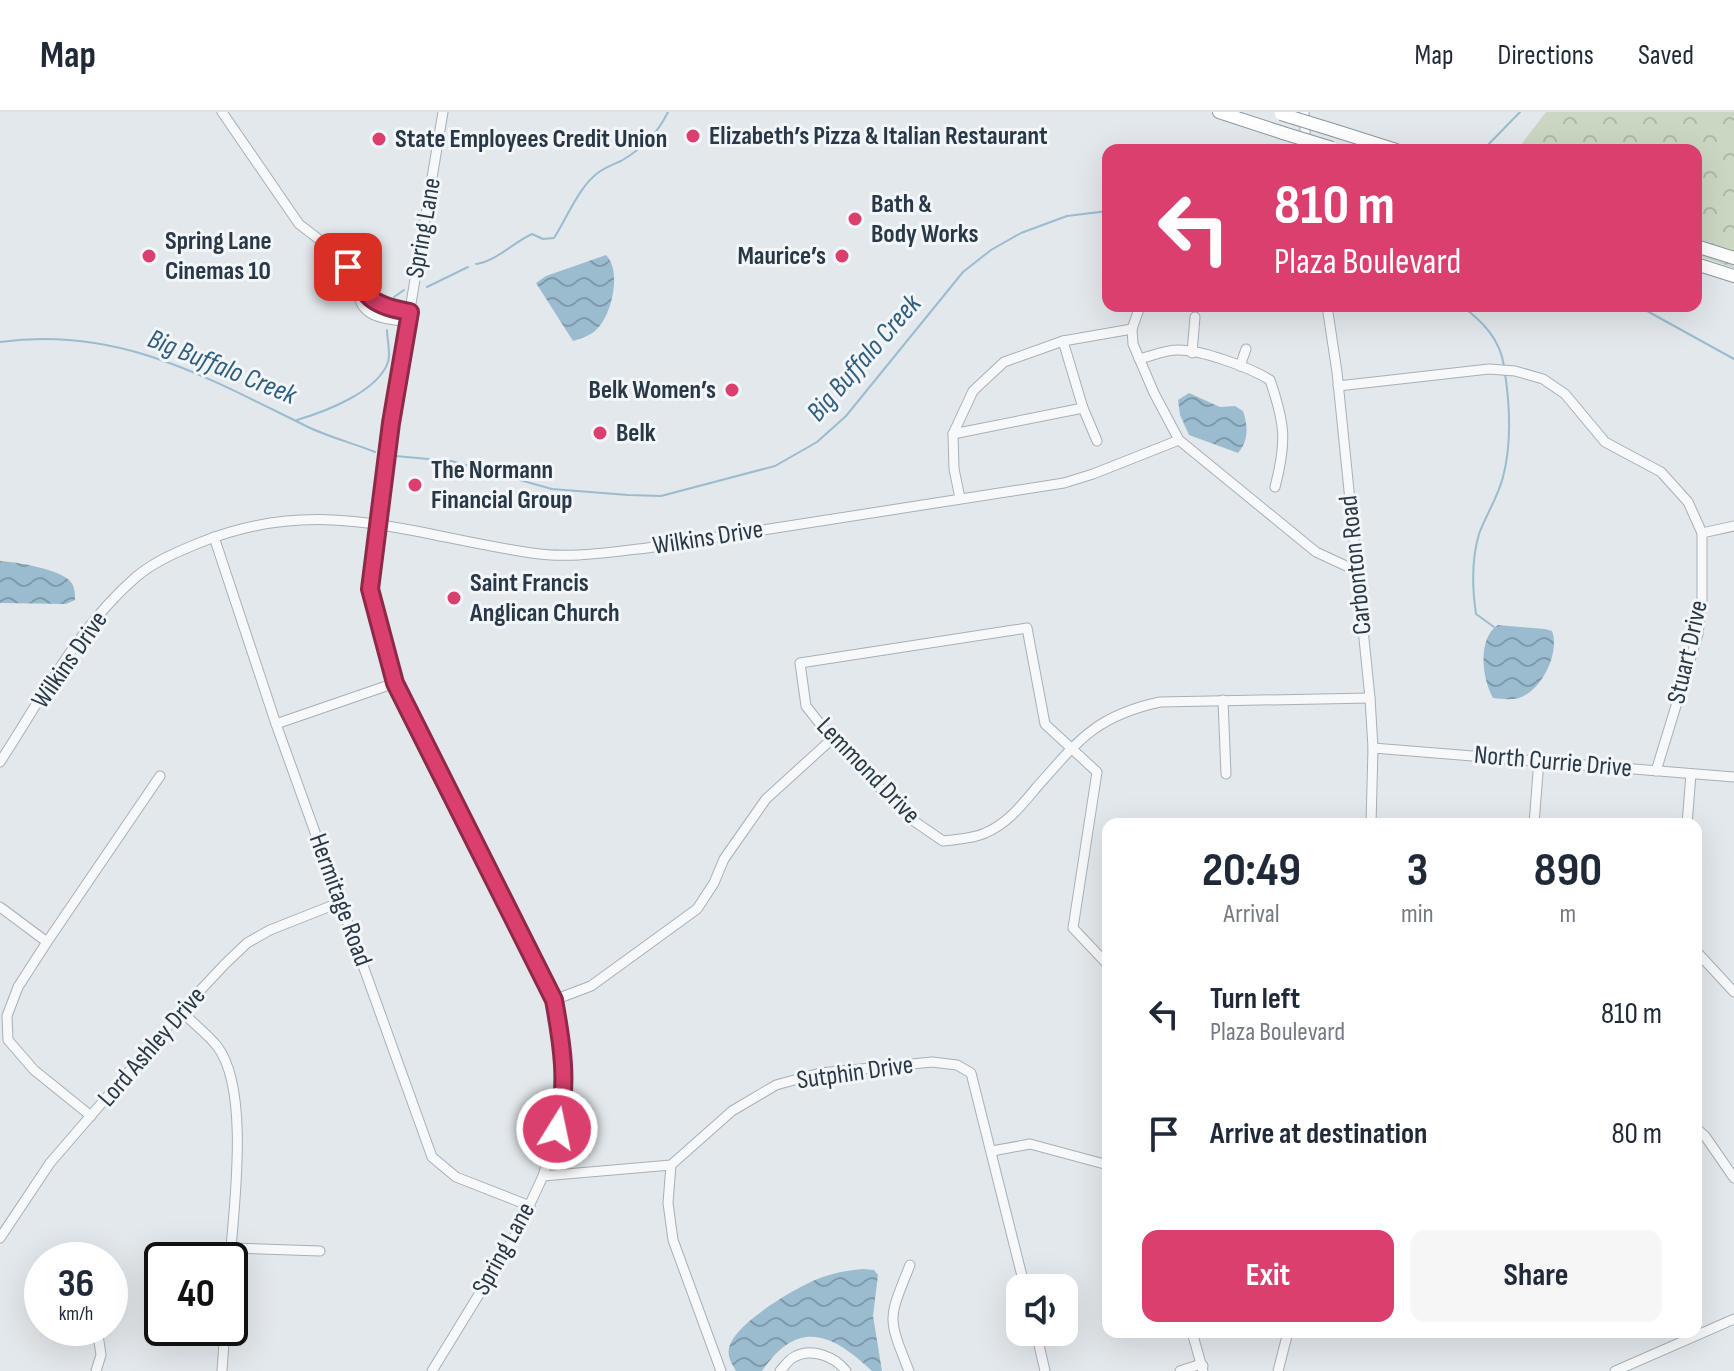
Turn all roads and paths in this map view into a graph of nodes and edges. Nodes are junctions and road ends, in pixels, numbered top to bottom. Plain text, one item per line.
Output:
1 (222, 112) edge
2 (443, 112) edge
3 (1219, 112) edge
4 (1304, 112) edge
5 (1278, 113) edge
6 (1306, 144) edge
7 (1319, 144) edge
8 (1377, 144) edge
9 (1702, 248) edge
10 (1734, 258) edge
11 (1702, 266) edge
12 (1734, 276) edge
13 (1138, 312) edge
14 (1328, 312) edge
15 (409, 317) junction
16 (1195, 317) dead end
17 (1132, 329) junction
18 (1063, 341) junction
19 (1246, 349) dead end
20 (1192, 353) junction
21 (1139, 359) junction
22 (1240, 366) junction
23 (1338, 386) junction
24 (1083, 408) junction
25 (953, 434) junction
26 (1179, 440) junction
27 (1097, 441) dead end
28 (1275, 487) dead end
29 (960, 498) junction
30 (377, 523) junction
31 (1734, 526) edge
32 (1702, 533) junction
33 (214, 537) junction
34 (1357, 571) junction
35 (395, 683) junction
36 (1370, 698) junction
37 (1223, 700) junction
38 (276, 724) junction
39 (832, 739) junction
40 (1072, 747) junction
41 (1373, 748) junction
42 (1539, 760) junction
43 (0, 762) edge
44 (1656, 771) junction
45 (1226, 774) dead end
46 (1691, 774) junction
47 (160, 776) dead end
48 (1734, 777) edge
49 (1371, 818) edge
50 (1534, 818) edge
51 (1687, 818) edge
52 (341, 902) junction
53 (0, 907) edge
54 (47, 942) junction
55 (1702, 957) edge
56 (1102, 959) edge
57 (1734, 992) edge
58 (554, 1000) junction
59 (181, 1011) junction
60 (91, 1116) junction
61 (1702, 1133) edge
62 (992, 1151) junction
63 (1102, 1163) edge
64 (671, 1165) junction
65 (543, 1176) junction
66 (1734, 1178) edge
67 (530, 1206) junction
68 (0, 1238) edge
69 (231, 1242) edge
70 (248, 1249) edge
71 (320, 1251) dead end
72 (910, 1265) dead end
73 (1022, 1274) edge
74 (1734, 1319) edge
75 (1702, 1333) edge
76 (1194, 1338) edge
77 (1286, 1338) edge
78 (1691, 1338) edge
79 (100, 1346) edge
80 (224, 1346) edge
81 (1039, 1346) edge
82 (1204, 1369) edge
83 (96, 1371) edge
84 (222, 1371) edge
85 (432, 1371) edge
86 (721, 1371) edge
87 (780, 1371) edge
88 (846, 1371) edge
89 (909, 1371) edge
90 (1045, 1371) edge
91 (1180, 1371) edge
92 (1278, 1371) edge
93 (1615, 1371) edge

1 - 15 street
2 - 15 street, Spring Lane
3 - 7 highway, bridge
4 - 6 street
5 - 8 highway, bridge
9 - 10 highway
11 - 12 highway
13 - 17 street
14 - 23 street, Carbonton Road
15 - 30 street, Spring Lane
16 - 20 street
17 - 18 street
17 - 21 street
18 - 24 street
18 - 25 street
19 - 22 street
20 - 21 street
20 - 22 street
21 - 26 street
22 - 28 street
23 - 32 street, Stuart Drive
23 - 34 street, Carbonton Road
24 - 25 street
24 - 27 street
25 - 29 street
26 - 29 street, Wilkins Drive
26 - 34 street
29 - 30 street, Wilkins Drive
30 - 33 street, Wilkins Drive
30 - 35 street, Spring Lane
31 - 32 street
32 - 44 street, Stuart Drive
33 - 38 street, Hermitage Road
33 - 43 street, Wilkins Drive
34 - 36 street, Carbonton Road
35 - 38 street
35 - 58 street, Spring Lane
36 - 37 street, Lemmond Drive
36 - 41 street, Carbonton Road
37 - 40 street, Lemmond Drive
37 - 45 street
38 - 52 street, Hermitage Road
39 - 40 street, Lemmond Drive
39 - 40 street, Lemmond Drive
39 - 58 street
40 - 56 street
41 - 42 street, North Currie Drive
41 - 49 street, Carbonton Road
42 - 44 street, North Currie Drive
42 - 50 street
44 - 46 street, North Currie Drive
46 - 48 street, North Currie Drive
46 - 51 street
47 - 54 street
52 - 59 street, Lord Ashley Drive
52 - 67 street, Hermitage Road
53 - 54 street
54 - 60 street
55 - 57 street
58 - 65 street, Spring Lane
59 - 60 street, Lord Ashley Drive
59 - 69 street
60 - 68 street, Lord Ashley Drive
61 - 66 street
62 - 63 street
62 - 64 street, Sutphin Drive
62 - 73 street, Sutphin Drive
64 - 65 street
64 - 86 street
65 - 67 street, Spring Lane
67 - 85 street, Spring Lane
70 - 71 street
72 - 89 street
74 - 75 street
76 - 82 street
77 - 92 street
78 - 93 street
79 - 83 street
80 - 84 street
81 - 90 street
82 - 91 street
87 - 88 street

